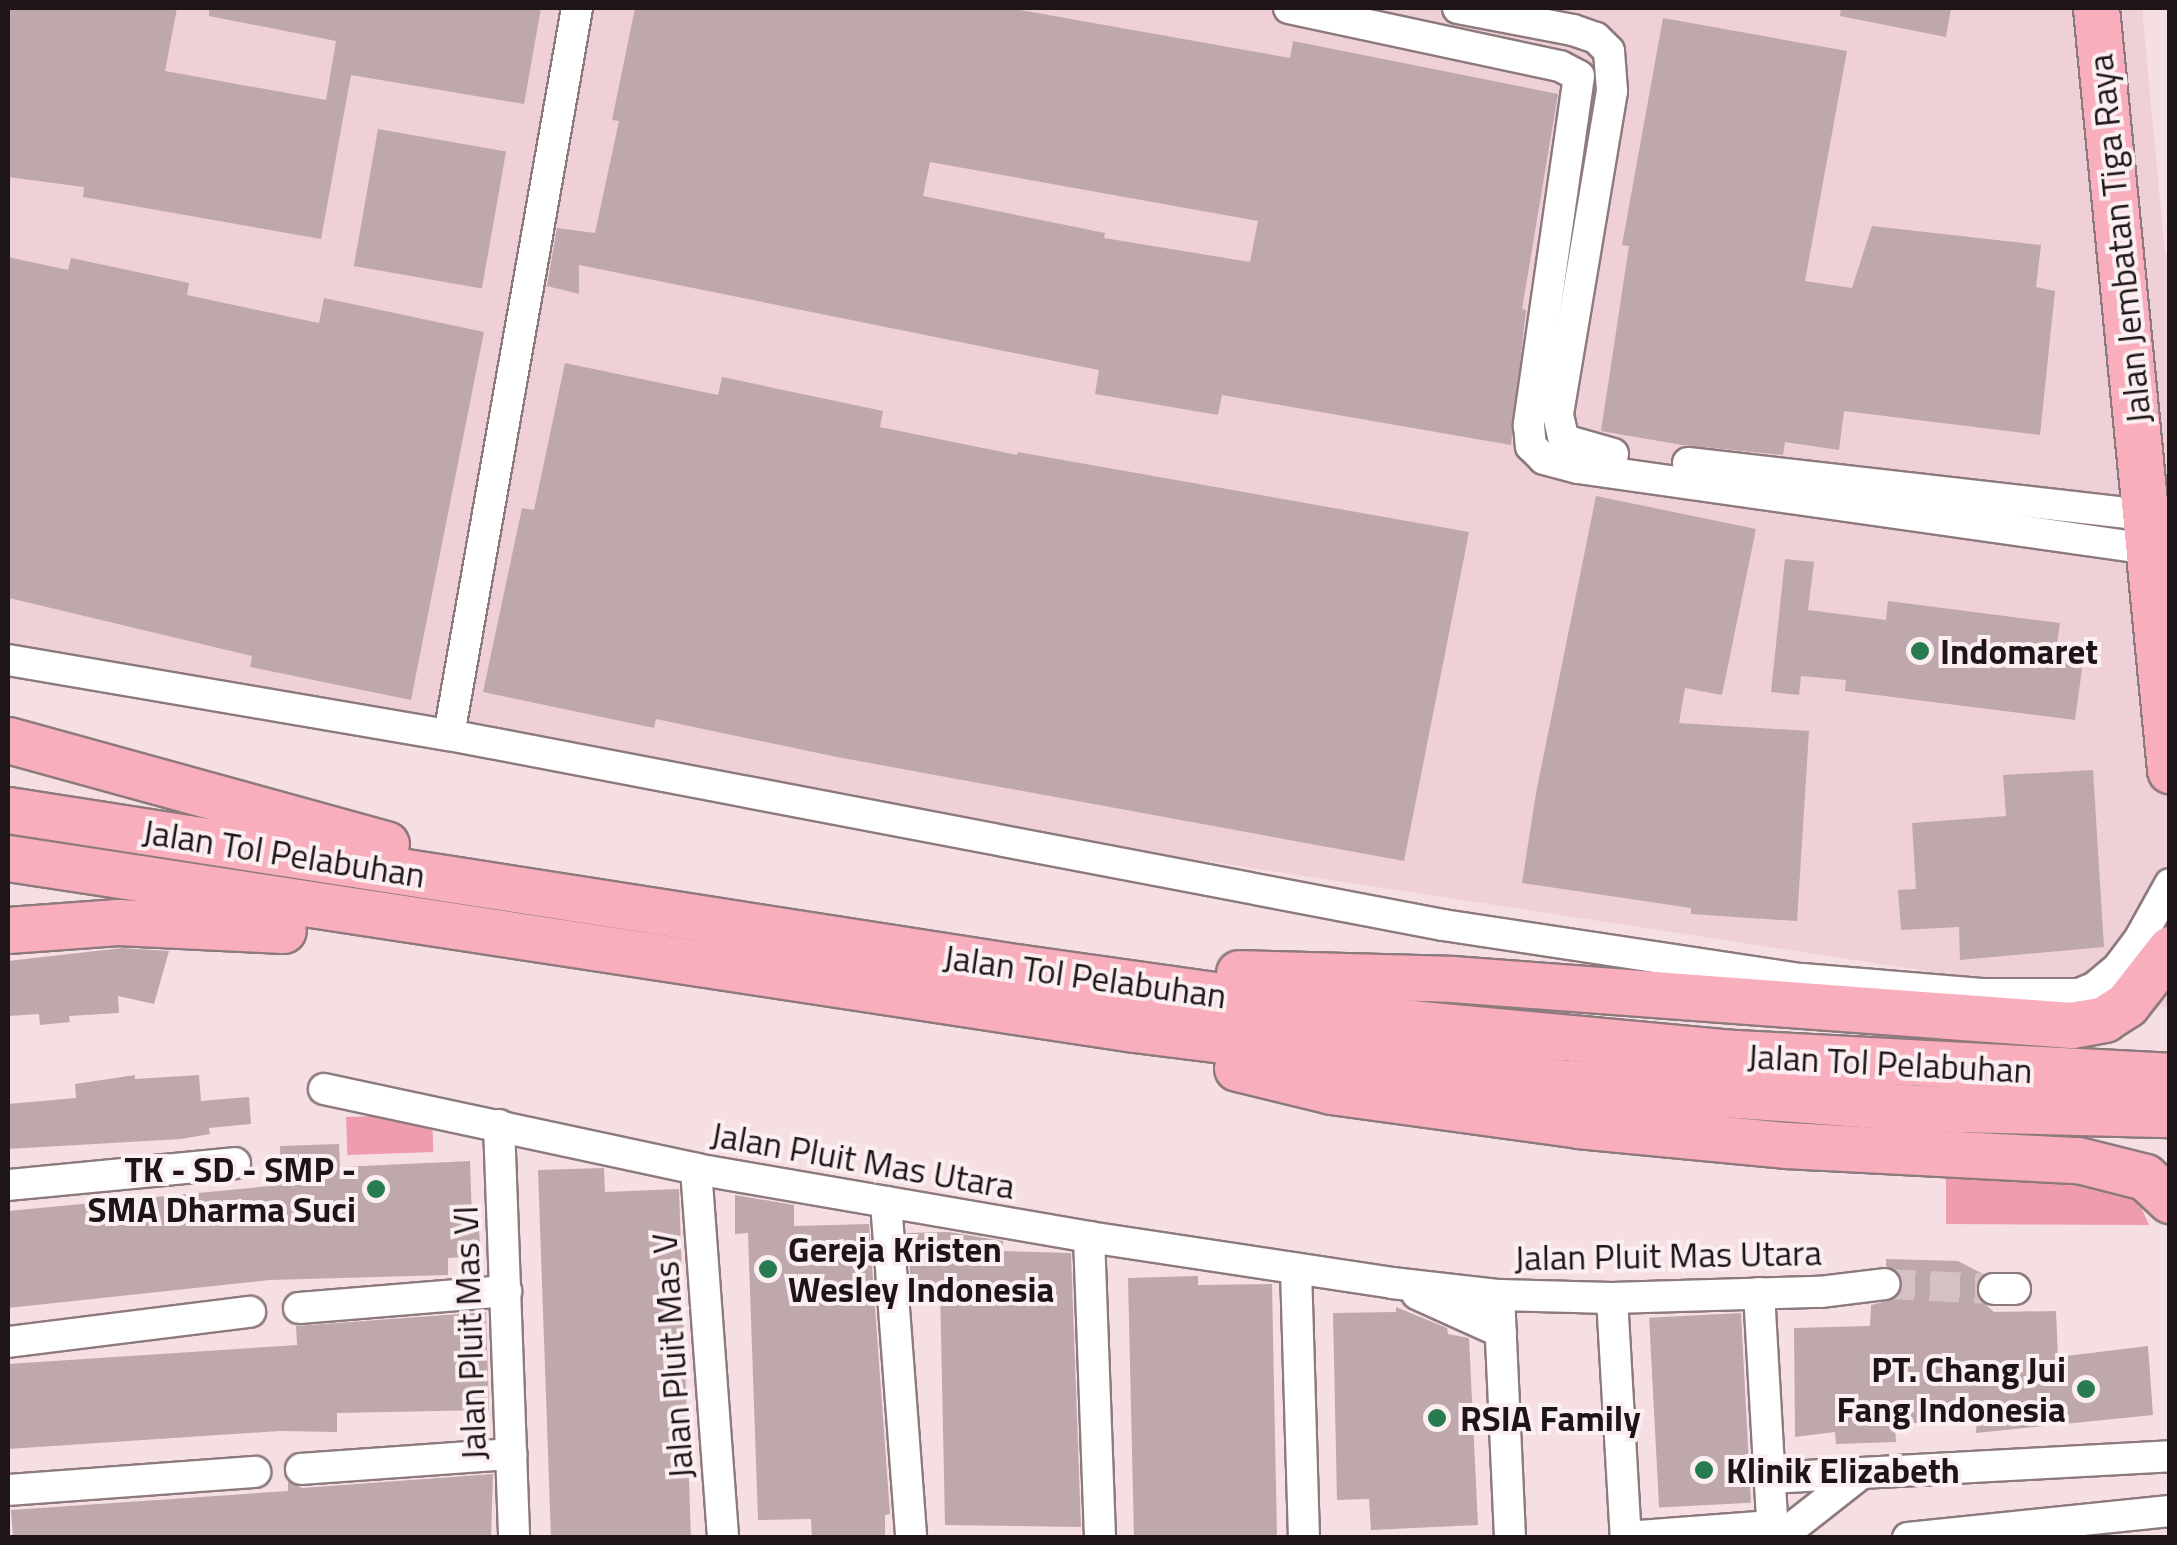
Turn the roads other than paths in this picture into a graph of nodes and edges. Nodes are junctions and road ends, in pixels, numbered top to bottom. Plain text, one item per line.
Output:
1 (577, 8) edge
2 (1290, 8) edge
3 (1458, 8) edge
4 (2096, 8) edge
5 (1596, 38) junction
6 (1576, 72) junction
7 (2147, 532) junction
8 (8, 660) edge
9 (449, 735) junction
10 (8, 740) edge
11 (2170, 770) edge
12 (8, 810) edge
13 (8, 858) edge
14 (2170, 884) edge
15 (622, 902) junction
16 (8, 930) edge
17 (540, 942) junction
18 (2170, 949) edge
19 (1022, 968) junction
20 (967, 1004) junction
21 (2170, 1076) edge
22 (324, 1089) dead end
23 (2170, 1114) edge
24 (500, 1125) junction
25 (235, 1163) dead end
26 (696, 1169) junction
27 (8, 1185) edge
28 (2170, 1200) edge
29 (886, 1202) junction
30 (1089, 1237) junction
31 (1296, 1268) junction
32 (1392, 1283) junction
33 (1884, 1284) tunnel mouth
34 (506, 1291) junction
35 (1759, 1293) junction
36 (1499, 1294) junction
37 (1612, 1298) junction
38 (299, 1308) dead end
39 (250, 1312) dead end
40 (1501, 1332) junction
41 (8, 1342) edge
42 (511, 1454) junction
43 (2162, 1457) edge
44 (301, 1469) dead end
45 (255, 1472) dead end
46 (1859, 1475) junction
47 (1769, 1478) junction
48 (8, 1490) edge
49 (2164, 1511) edge
50 (1775, 1534) edge
51 (1626, 1537) edge
52 (514, 1538) edge
53 (723, 1538) edge
54 (911, 1538) edge
55 (1100, 1538) edge
56 (1304, 1538) edge
57 (1510, 1538) edge
58 (1908, 1538) edge

1 - 9 street
2 - 6 street
3 - 5 street
4 - 7 highway, Jalan Jembatan Tiga Raya
5 - 6 street
5 - 7 street
6 - 7 street
7 - 11 highway, Jalan Jembatan Tiga Raya
8 - 9 street
9 - 14 street
10 - 15 highway
12 - 15 highway, Jalan Tol Pelabuhan
13 - 17 highway
15 - 19 highway, Jalan Tol Pelabuhan
16 - 17 highway
17 - 20 highway, Jalan Tol Pelabuhan
18 - 19 highway
19 - 21 highway, Jalan Tol Pelabuhan
20 - 23 highway, Jalan Tol Pelabuhan
20 - 28 highway
22 - 24 street, Jalan Pluit Mas Utara
24 - 26 street, Jalan Pluit Mas Utara
24 - 34 street, Jalan Pluit Mas VI
25 - 27 street
26 - 29 street, Jalan Pluit Mas Utara
26 - 53 street, Jalan Pluit Mas V
29 - 30 street, Jalan Pluit Mas Utara
29 - 54 street
30 - 31 street, Jalan Pluit Mas Utara
30 - 55 street
31 - 32 street, Jalan Pluit Mas Utara
31 - 56 street
32 - 36 street, Jalan Pluit Mas Utara
32 - 40 street, Jalan Pluit Mas Utara
33 - 35 street, Jalan Pluit Mas Utara
34 - 38 street
34 - 42 street, Jalan Pluit Mas VI
35 - 37 street, Jalan Pluit Mas Utara
35 - 47 street
36 - 37 street, Jalan Pluit Mas Utara
36 - 40 street
37 - 51 street
39 - 41 street
40 - 57 street
42 - 44 street
42 - 52 street, Jalan Pluit Mas VI
43 - 46 street
43 - 49 street
45 - 48 street
46 - 47 street
46 - 50 street
47 - 50 street
49 - 58 street
50 - 51 street

